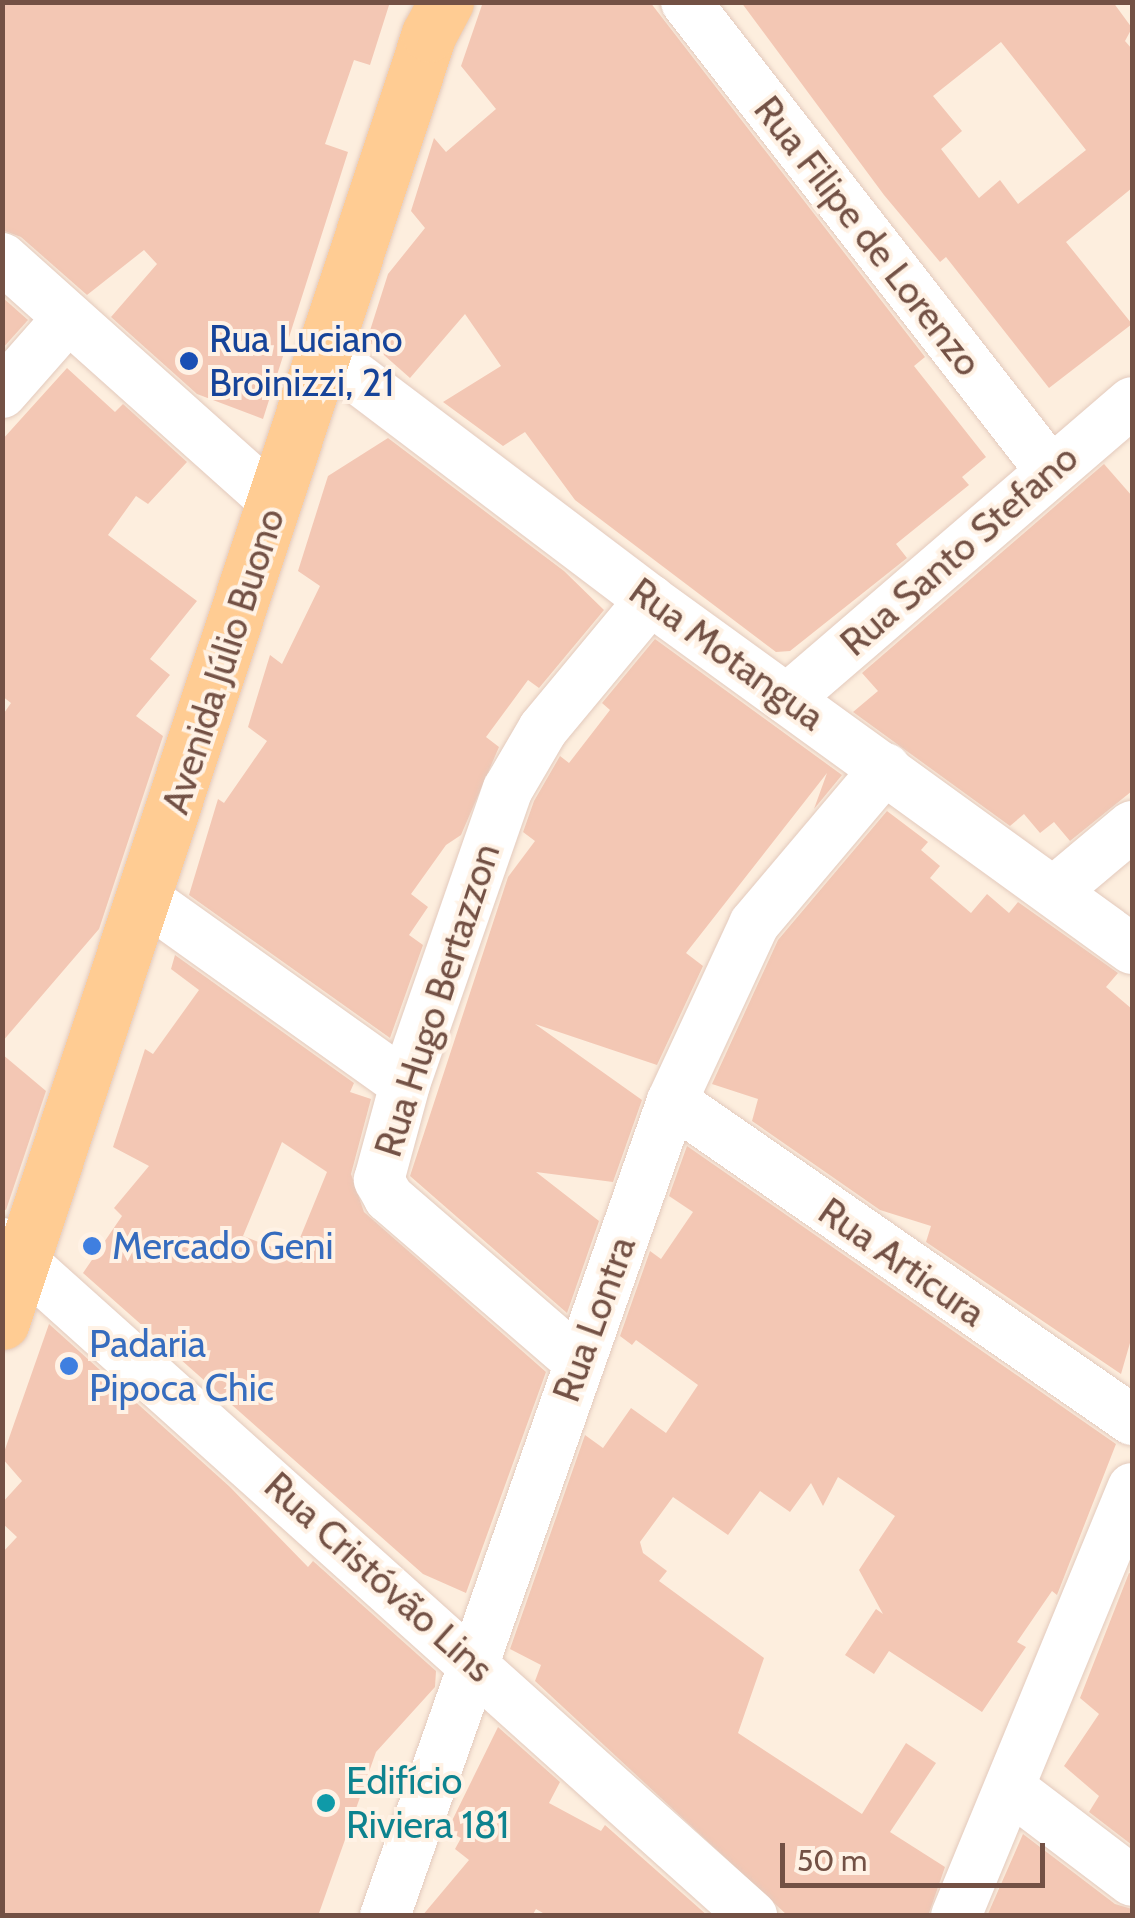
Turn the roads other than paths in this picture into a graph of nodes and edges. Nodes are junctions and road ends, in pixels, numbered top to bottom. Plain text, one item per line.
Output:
1 (446, 2) edge
2 (686, 2) edge
3 (2, 258) edge
4 (66, 318) junction
5 (325, 354) junction
6 (2, 393) edge
7 (1132, 402) edge
8 (1050, 470) junction
9 (276, 503) junction
10 (650, 600) junction
11 (788, 699) junction
12 (886, 768) junction
13 (1132, 826) edge
14 (1057, 890) junction
15 (144, 898) junction
16 (1132, 949) edge
17 (405, 1084) junction
18 (672, 1102) junction
19 (12, 1252) edge
20 (2, 1322) edge
21 (578, 1361) junction
22 (1132, 1420) edge
23 (1132, 1488) edge
24 (477, 1664) junction
25 (1011, 1789) junction
26 (1132, 1881) edge
27 (737, 1910) edge
28 (385, 1916) edge
29 (956, 1916) edge

1 - 5 main road, Avenida Júlio Buono
2 - 8 street, Rua Filipe de Lorenzo
3 - 4 street
4 - 6 street
4 - 9 street
5 - 9 main road, Avenida Júlio Buono
5 - 10 street, Rua Motangua
7 - 8 street, Rua Santo Stefano
8 - 11 street, Rua Santo Stefano
9 - 15 main road, Avenida Júlio Buono
10 - 11 street, Rua Motangua
10 - 17 street, Rua Hugo Bertazzon
11 - 12 street, Rua Motangua
12 - 14 street, Rua Motangua
12 - 18 street, Rua Lontra
13 - 14 street
14 - 16 street, Rua Motangua
15 - 17 street
15 - 19 main road, Avenida Júlio Buono
17 - 21 street, Rua Hugo Bertazzon
18 - 21 street, Rua Lontra
18 - 22 street, Rua Articura
19 - 20 main road, Avenida Júlio Buono
19 - 24 street, Rua Cristóvão Lins
21 - 24 street, Rua Lontra
23 - 25 street
24 - 27 street, Rua Cristóvão Lins
24 - 28 street, Rua Lontra
25 - 26 street
25 - 29 street

